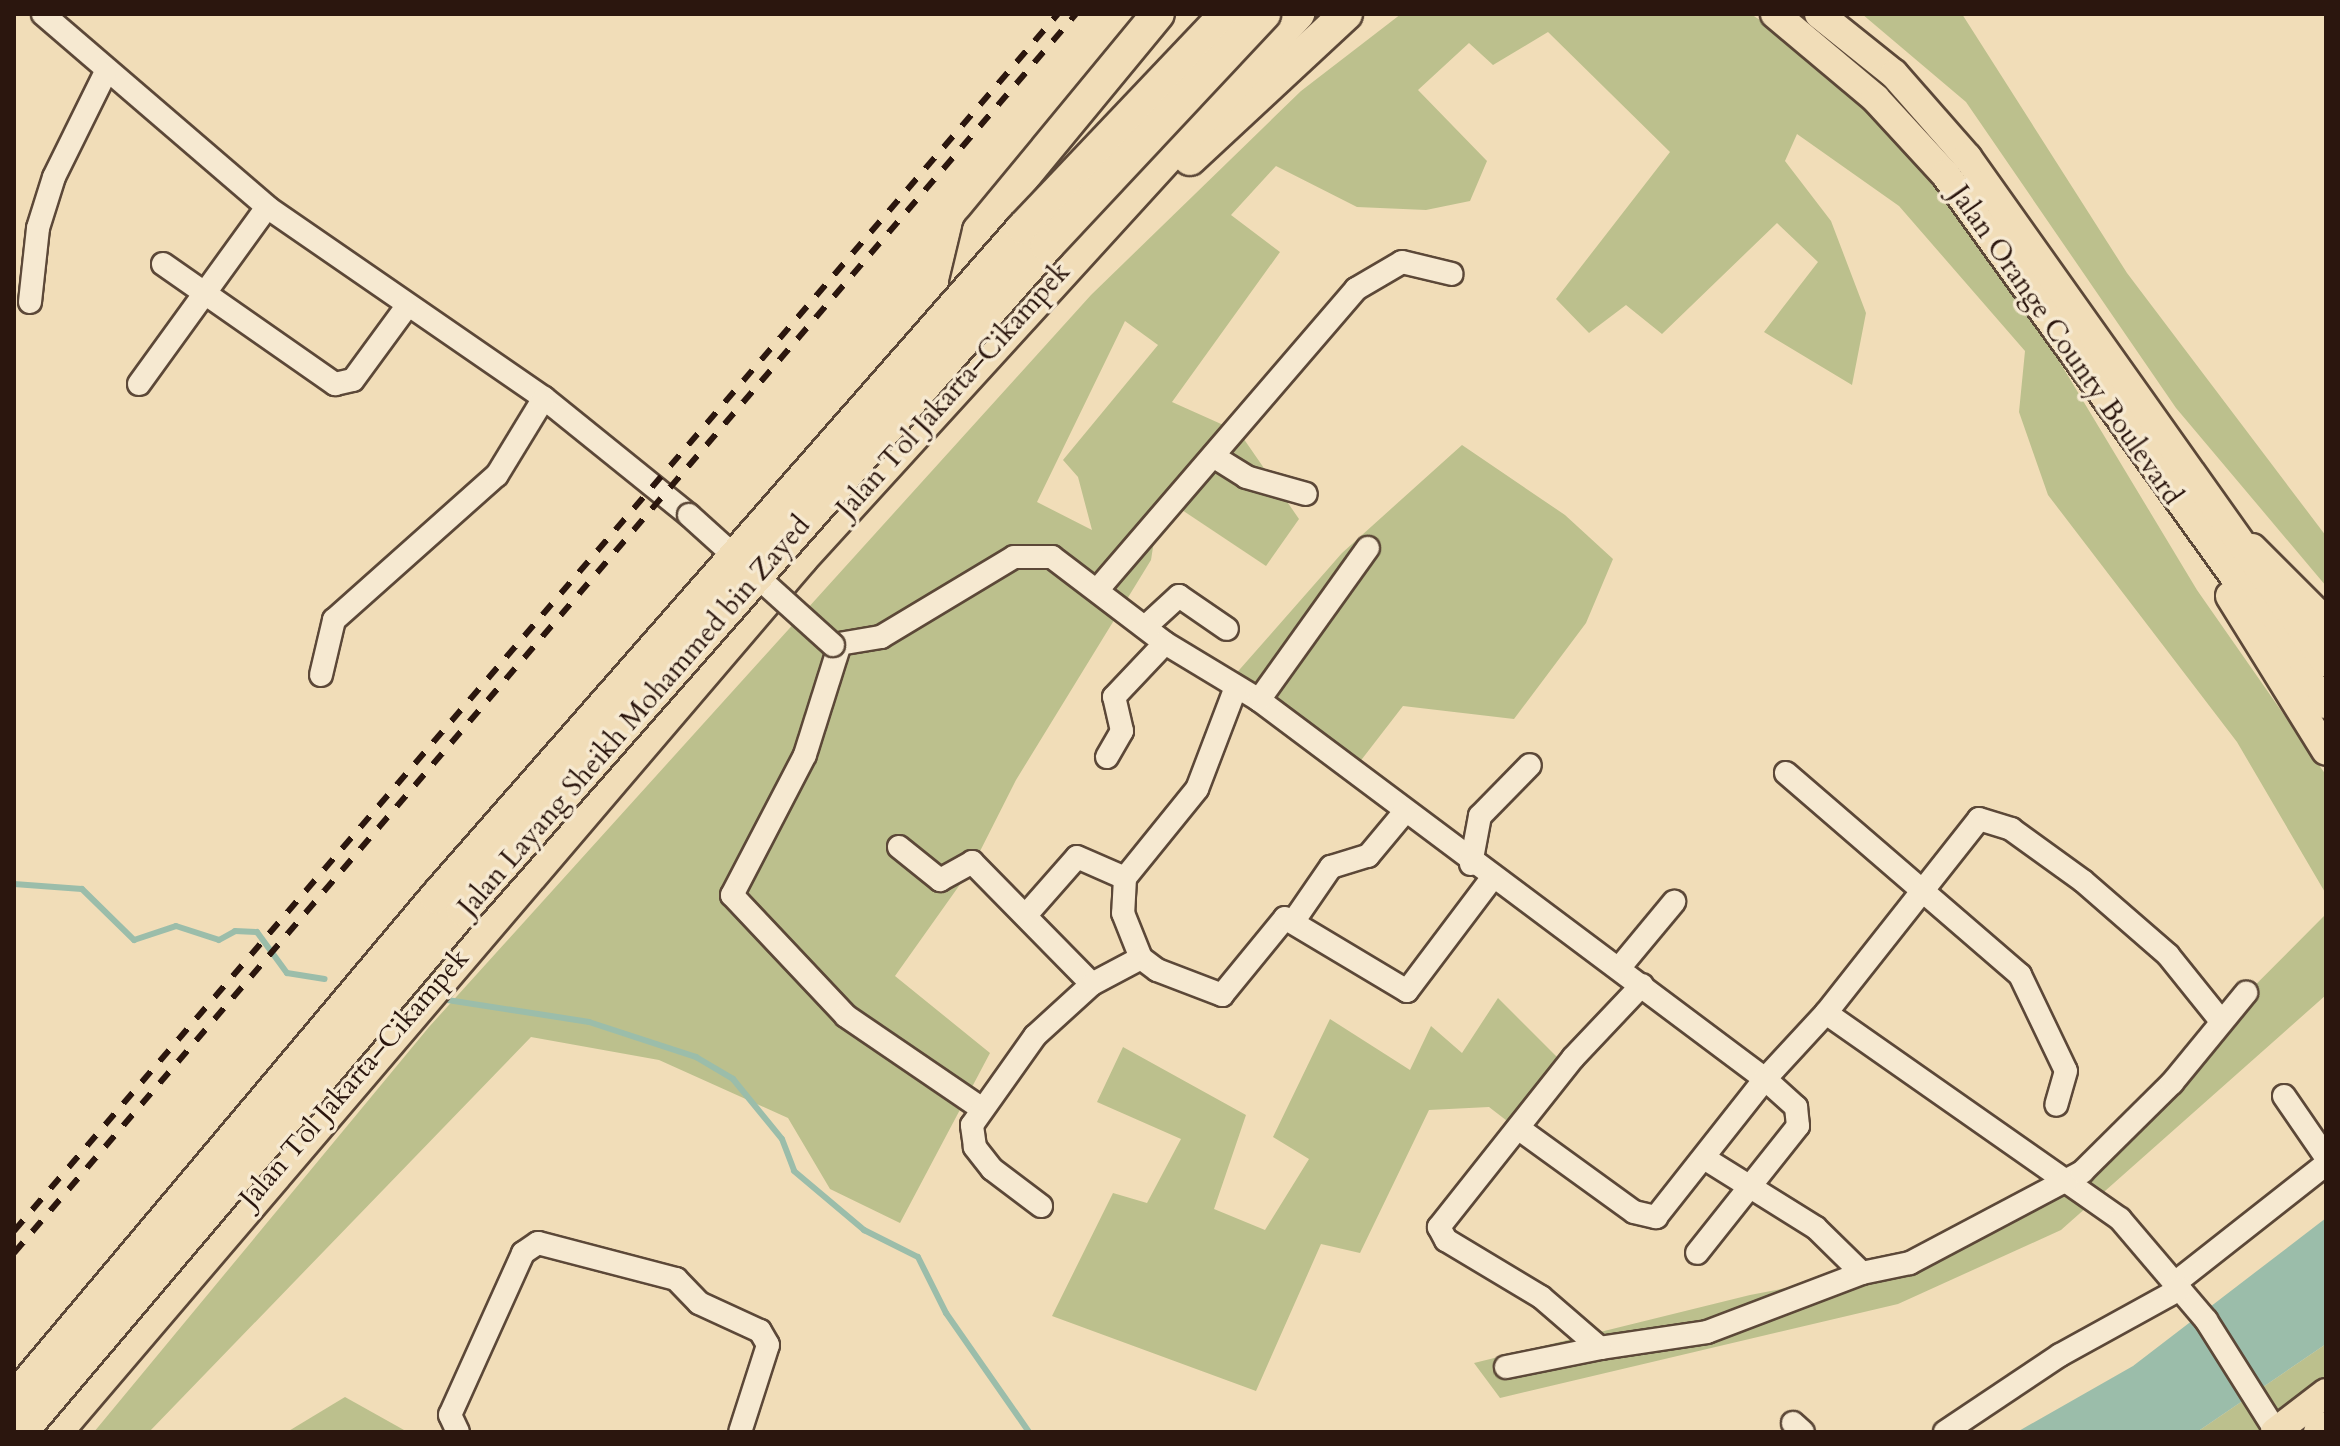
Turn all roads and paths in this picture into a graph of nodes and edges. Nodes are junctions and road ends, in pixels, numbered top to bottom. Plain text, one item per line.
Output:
1 (43, 14) edge
2 (1158, 14) edge
3 (1219, 14) edge
4 (1226, 14) edge
5 (1264, 14) edge
6 (1298, 14) edge
7 (1346, 14) edge
8 (1775, 14) edge
9 (1819, 14) edge
10 (105, 74) junction
11 (267, 207) junction
12 (163, 264) dead end
13 (1452, 274) dead end
14 (966, 285) junction
15 (207, 298) junction
16 (30, 302) dead end
17 (405, 309) junction
18 (139, 384) dead end
19 (948, 394) junction
20 (544, 398) junction
21 (1213, 456) junction
22 (1306, 494) dead end
23 (2214, 534) junction
24 (1368, 548) dead end
25 (1099, 588) junction
26 (2326, 622) edge
27 (1145, 627) junction
28 (1227, 629) dead end
29 (1165, 643) junction
30 (836, 646) junction
31 (2326, 663) edge
32 (321, 675) dead end
33 (1236, 687) junction
34 (1259, 700) junction
35 (2326, 704) edge
36 (2326, 751) edge
37 (1107, 757) dead end
38 (1530, 765) dead end
39 (1786, 773) dead end
40 (1403, 814) junction
41 (899, 847) dead end
42 (1471, 864) junction
43 (1493, 877) junction
44 (1125, 878) junction
45 (1920, 885) junction
46 (1674, 902) dead end
47 (1026, 915) junction
48 (1293, 922) junction
49 (1141, 958) junction
50 (1620, 967) junction
51 (1092, 984) junction
52 (1642, 985) junction
53 (2246, 993) dead end
54 (1826, 1013) junction
55 (2221, 1021) junction
56 (1765, 1079) junction
57 (2284, 1096) dead end
58 (2056, 1105) dead end
59 (981, 1108) junction
60 (1518, 1128) junction
61 (2326, 1157) edge
62 (1704, 1158) junction
63 (2326, 1164) edge
64 (2063, 1181) junction
65 (1744, 1188) junction
66 (1041, 1206) dead end
67 (1697, 1253) dead end
68 (1862, 1273) junction
69 (2178, 1286) junction
70 (1600, 1348) junction
71 (1506, 1367) dead end
72 (14, 1388) edge
73 (2326, 1393) edge
74 (14, 1399) edge
75 (2326, 1426) edge
76 (2275, 1431) edge
77 (21, 1432) edge
78 (56, 1432) edge
79 (458, 1432) edge
80 (740, 1432) edge
81 (1945, 1432) edge
82 (2318, 1432) edge

1 - 10 street
2 - 14 highway
3 - 14 highway, Jalan Tol Jakarta–Cikampek
4 - 74 highway, Jalan Layang Sheikh Mohammed bin Zayed, bridge
5 - 77 highway, Jalan Layang Sheikh Mohammed bin Zayed, bridge
6 - 19 highway, Jalan Tol Jakarta–Cikampek
7 - 19 highway
8 - 23 main road, Jalan Orange County Boulevard
9 - 23 main road, Jalan Orange County Boulevard
10 - 11 street
10 - 16 street
11 - 15 street
11 - 17 street
12 - 15 street
13 - 21 street
14 - 72 highway, Jalan Tol Jakarta–Cikampek
15 - 17 street
15 - 18 street
17 - 20 street
19 - 78 highway, Jalan Tol Jakarta–Cikampek
20 - 30 street, bridge
20 - 32 street
21 - 22 street
21 - 25 street
23 - 26 main road
23 - 31 main road, Jalan Orange County Boulevard
23 - 35 main road, Jalan Orange County Boulevard
23 - 36 main road
24 - 34 street
25 - 27 street
25 - 30 street
27 - 28 street
27 - 29 street
29 - 33 street
29 - 37 street
30 - 59 street
33 - 34 street
33 - 44 street
34 - 40 street
38 - 42 street
39 - 45 street
40 - 42 street
40 - 48 street
41 - 47 street
42 - 43 street
43 - 48 street
43 - 50 street
44 - 47 street
44 - 49 street
45 - 54 street
45 - 55 street
45 - 58 street
46 - 50 street
47 - 51 street
48 - 49 street
49 - 51 street
50 - 52 street
51 - 59 street
52 - 56 street
52 - 60 street
53 - 55 street
54 - 56 street
54 - 64 street
55 - 64 street
56 - 62 street
56 - 65 street
57 - 61 street
59 - 66 street
60 - 62 street
60 - 70 street
62 - 65 street
63 - 69 street
64 - 68 street
64 - 69 street
65 - 67 street
65 - 68 street
68 - 70 street
69 - 76 street
69 - 81 street
70 - 71 street
73 - 76 main road
75 - 82 main road
79 - 80 street

